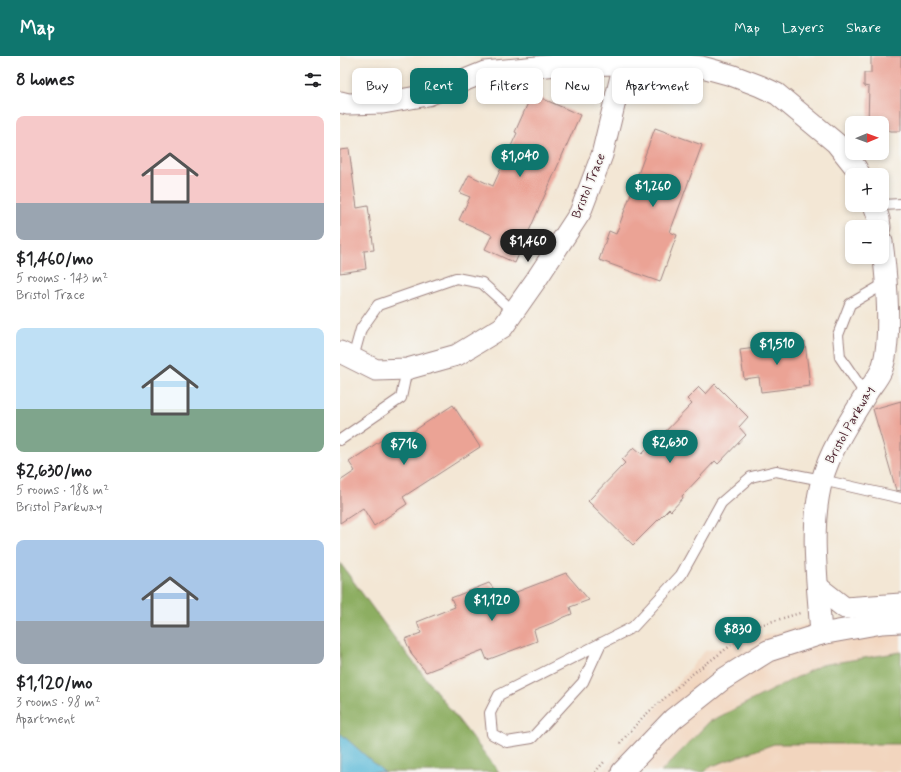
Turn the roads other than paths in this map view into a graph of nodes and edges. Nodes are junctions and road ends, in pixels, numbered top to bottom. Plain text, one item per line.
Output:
1 (624, 64) junction
2 (340, 102) edge
3 (856, 168) edge
4 (901, 204) edge
5 (889, 205) edge
6 (884, 264) edge
7 (886, 283) junction
8 (514, 312) junction
9 (346, 355) edge
10 (407, 369) junction
11 (866, 394) junction
12 (340, 440) edge
13 (822, 480) junction
14 (901, 498) edge
15 (818, 587) junction
16 (901, 604) edge
17 (901, 622) edge
18 (821, 634) junction
19 (601, 643) junction
20 (622, 772) edge

1 - 2 street
1 - 3 street
1 - 8 street, Bristol Trace
4 - 5 lane
6 - 7 street, Bristol Parkway
7 - 11 street, Bristol Parkway
7 - 11 lane
8 - 9 lane
8 - 10 street, Bristol Trace
9 - 10 street, Bristol Trace
10 - 12 lane
11 - 13 street, Bristol Parkway
13 - 14 lane
13 - 15 street, Bristol Parkway
13 - 19 lane
15 - 16 street
15 - 18 street, Bristol Parkway
17 - 18 street
18 - 20 street
19 - 19 lane

